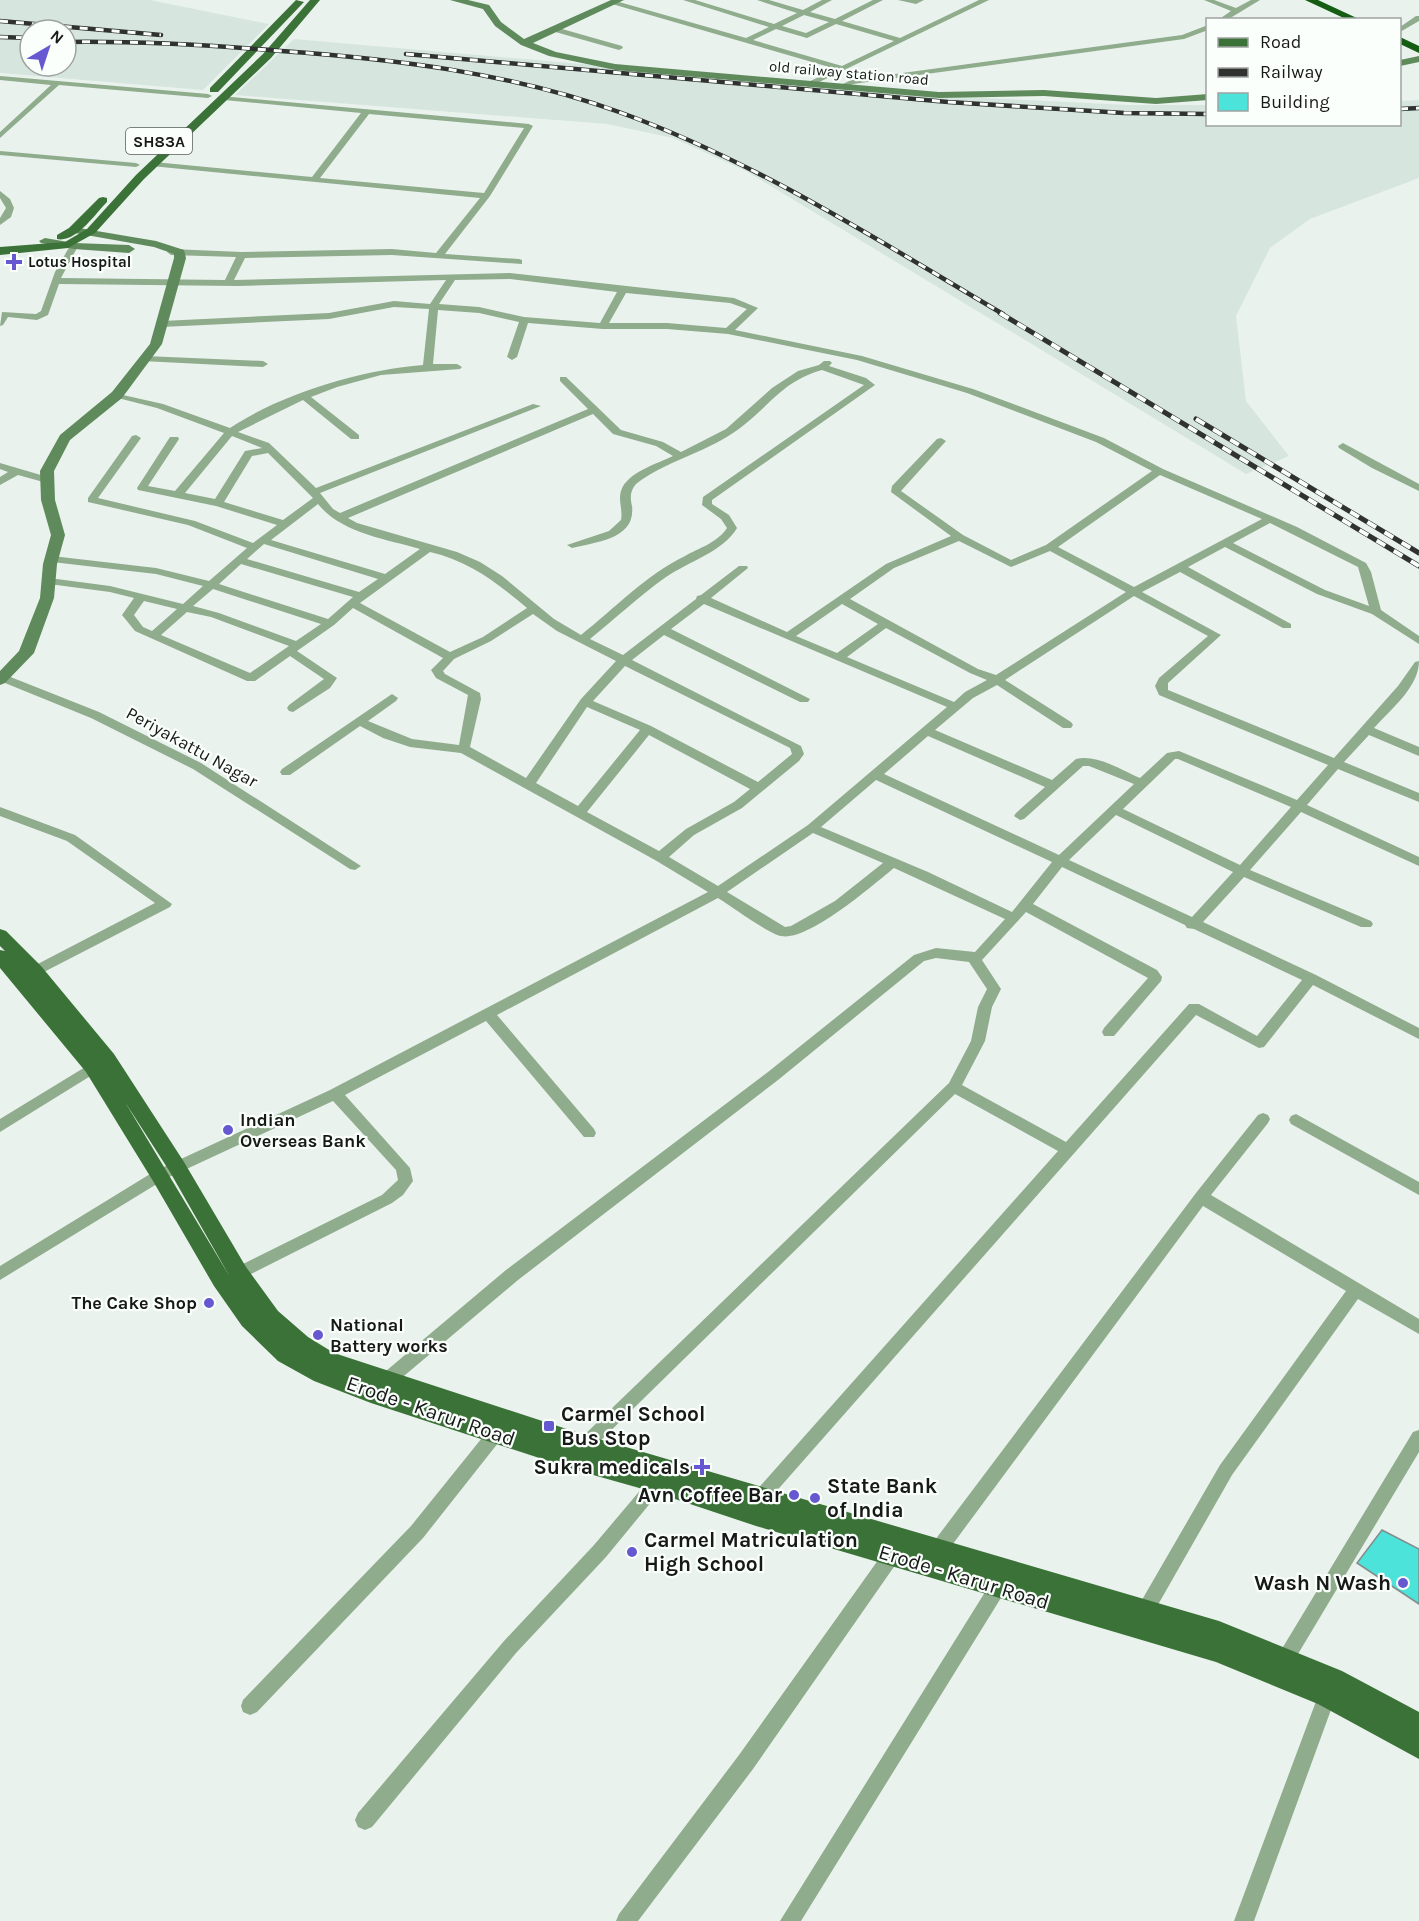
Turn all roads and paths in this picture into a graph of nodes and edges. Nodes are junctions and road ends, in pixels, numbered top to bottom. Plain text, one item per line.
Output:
1 (300, 0) edge
2 (315, 0) edge
3 (455, 0) edge
4 (687, 0) edge
5 (761, 0) edge
6 (828, 0) edge
7 (879, 0) edge
8 (902, 0) edge
9 (920, 0) edge
10 (985, 0) edge
11 (1208, 0) edge
12 (1256, 0) edge
13 (1310, 0) edge
14 (617, 1) edge
15 (1237, 11) junction
16 (803, 12) junction
17 (1225, 18) edge
18 (1352, 18) edge
19 (1419, 18) edge
20 (835, 21) junction
21 (776, 26) junction
22 (1206, 28) edge
23 (555, 29) junction
24 (1401, 29) edge
25 (748, 39) junction
26 (901, 41) junction
27 (1401, 41) edge
28 (524, 44) junction
29 (619, 48) dead end
30 (1419, 50) edge
31 (1419, 59) edge
32 (1401, 63) edge
33 (841, 68) junction
34 (0, 78) edge
35 (57, 83) junction
36 (809, 85) junction
37 (841, 87) junction
38 (1206, 97) edge
39 (224, 98) junction
40 (204, 100) joint
41 (367, 111) junction
42 (0, 136) edge
43 (0, 153) edge
44 (150, 159) junction
45 (136, 165) junction
46 (315, 179) junction
47 (0, 194) edge
48 (486, 196) junction
49 (0, 222) edge
50 (74, 230) junction
51 (91, 231) junction
52 (45, 241) junction
53 (0, 244) edge
54 (71, 245) junction
55 (0, 251) edge
56 (177, 254) junction
57 (440, 254) junction
58 (242, 255) junction
59 (519, 262) dead end
60 (451, 279) junction
61 (57, 281) junction
62 (173, 282) junction
63 (229, 282) junction
64 (623, 290) junction
65 (434, 305) junction
66 (524, 320) junction
67 (0, 323) edge
68 (162, 324) junction
69 (603, 326) junction
70 (728, 331) junction
71 (830, 352) junction
72 (512, 357) dead end
73 (145, 359) junction
74 (262, 364) dead end
75 (428, 366) junction
76 (458, 367) dead end
77 (822, 367) junction
78 (563, 379) dead end
79 (117, 395) junction
80 (305, 397) junction
81 (536, 406) dead end
82 (594, 410) junction
83 (230, 432) junction
84 (355, 437) dead end
85 (136, 438) dead end
86 (174, 439) dead end
87 (941, 441) dead end
88 (1343, 446) dead end
89 (270, 450) junction
90 (682, 457) junction
91 (0, 466) edge
92 (16, 471) junction
93 (1159, 471) junction
94 (47, 480) junction
95 (0, 482) edge
96 (1419, 488) edge
97 (178, 495) junction
98 (316, 495) junction
99 (218, 503) junction
100 (340, 517) junction
101 (1270, 519) junction
102 (285, 524) junction
103 (959, 537) junction
104 (1225, 543) junction
105 (259, 544) junction
106 (572, 545) dead end
107 (1050, 547) junction
108 (428, 548) junction
109 (52, 559) junction
110 (240, 560) junction
111 (743, 568) dead end
112 (1181, 568) junction
113 (387, 578) junction
114 (49, 580) junction
115 (212, 585) junction
116 (1135, 591) junction
117 (141, 597) junction
118 (701, 598) junction
119 (841, 599) junction
120 (357, 600) junction
121 (184, 608) junction
122 (533, 609) junction
123 (1376, 612) junction
124 (330, 623) junction
125 (886, 623) junction
126 (1287, 626) dead end
127 (663, 630) junction
128 (153, 636) junction
129 (788, 637) junction
130 (582, 640) junction
131 (1419, 641) edge
132 (293, 648) junction
133 (450, 657) junction
134 (838, 658) junction
135 (623, 661) junction
136 (1419, 664) edge
137 (2, 679) edge
138 (997, 680) junction
139 (392, 698) dead end
140 (804, 699) dead end
141 (585, 702) junction
142 (954, 706) junction
143 (293, 708) dead end
144 (359, 721) junction
145 (1067, 725) dead end
146 (647, 729) junction
147 (1366, 729) junction
148 (926, 731) junction
149 (464, 749) junction
150 (1419, 752) edge
151 (1335, 763) junction
152 (286, 772) dead end
153 (876, 775) junction
154 (1141, 783) junction
155 (528, 784) junction
156 (1054, 786) junction
157 (757, 787) junction
158 (1419, 798) edge
159 (1299, 806) junction
160 (1113, 809) junction
161 (0, 811) edge
162 (580, 812) junction
163 (1020, 816) dead end
164 (812, 828) junction
165 (660, 857) junction
166 (1061, 860) junction
167 (892, 862) junction
168 (1419, 862) edge
169 (355, 866) dead end
170 (1242, 872) junction
171 (717, 893) junction
172 (1024, 905) junction
173 (1014, 918) junction
174 (1192, 924) junction
175 (1366, 924) dead end
176 (0, 935) edge
177 (0, 956) edge
178 (974, 957) junction
179 (35, 971) junction
180 (1311, 978) junction
181 (488, 1014) junction
182 (1108, 1032) dead end
183 (1419, 1034) edge
184 (100, 1063) junction
185 (954, 1087) junction
186 (335, 1094) junction
187 (1263, 1119) dead end
188 (1296, 1120) dead end
189 (0, 1126) edge
190 (589, 1133) dead end
191 (1068, 1150) junction
192 (168, 1171) junction
193 (1419, 1189) edge
194 (1201, 1197) junction
195 (239, 1273) junction
196 (0, 1274) edge
197 (1356, 1289) junction
198 (1419, 1327) edge
199 (386, 1381) junction
200 (496, 1433) junction
201 (1419, 1437) edge
202 (585, 1445) junction
203 (663, 1475) junction
204 (760, 1498) junction
205 (938, 1550) junction
206 (892, 1555) junction
207 (998, 1587) junction
208 (1145, 1611) junction
209 (1286, 1658) junction
210 (1327, 1696) junction
211 (250, 1706) dead end
212 (1419, 1725) edge
213 (1419, 1747) edge
214 (365, 1820) dead end
215 (626, 1921) edge
216 (790, 1921) edge
217 (1244, 1921) edge

1 - 40 main road
2 - 39 main road, SH83A
3 - 28 street, old railway station road
4 - 21 street
5 - 16 street
6 - 16 street
7 - 20 street
8 - 9 street
10 - 26 street
11 - 15 street
12 - 15 street
13 - 18 highway
14 - 23 street
14 - 25 street
15 - 17 street
16 - 20 street
16 - 21 street
19 - 24 street
20 - 21 street
20 - 26 street
21 - 25 street
22 - 37 street
23 - 28 street
23 - 29 street
25 - 33 street
26 - 33 street
27 - 30 highway
28 - 36 street, old railway station road
31 - 32 street
33 - 36 street
34 - 35 street
35 - 40 street
35 - 42 street
36 - 37 street, old railway station road
37 - 38 street, old railway station road
39 - 41 street
39 - 44 main road, SH83A
41 - 46 street
41 - 48 street
43 - 45 street
44 - 45 main road, SH83A
44 - 46 street
44 - 51 main road, SH83A
45 - 50 main road, SH83A
46 - 48 street
47 - 49 street
48 - 57 street
50 - 51 street
50 - 52 main road, SH83A
51 - 54 main road, SH83A
51 - 56 street
52 - 53 main road, SH83A
52 - 54 street
54 - 55 main road, SH83A
54 - 56 street
54 - 61 street
56 - 58 street
56 - 62 street
57 - 58 street
57 - 59 street
58 - 63 street
60 - 63 street
60 - 64 street
60 - 65 street
61 - 62 street
61 - 67 street
62 - 63 street
62 - 68 street
64 - 69 street
64 - 70 street
65 - 66 street
65 - 68 street
65 - 75 street
66 - 69 street
66 - 72 street
68 - 73 street
69 - 70 street
70 - 71 street
71 - 77 street
71 - 93 street
73 - 74 street
73 - 79 street
75 - 76 street
75 - 80 street
77 - 90 street
77 - 130 street
78 - 82 street
79 - 83 street
79 - 94 street
80 - 83 street
80 - 84 street
81 - 98 street
82 - 90 street
82 - 100 street
83 - 89 street
83 - 97 street
85 - 105 street
86 - 97 street
87 - 103 street
88 - 96 street
89 - 98 street
89 - 99 street
90 - 106 street
91 - 92 street
92 - 94 street
92 - 95 street
93 - 101 street
93 - 107 street
94 - 109 street
97 - 99 street
98 - 100 street
98 - 102 street
99 - 102 street
100 - 108 street
101 - 104 street
101 - 123 street
102 - 105 street
103 - 107 street
103 - 119 street
104 - 112 street
104 - 123 street
105 - 110 street
105 - 113 street
107 - 116 street
108 - 113 street
108 - 122 street
109 - 114 street
109 - 115 street
110 - 115 street
110 - 120 street
111 - 118 street
112 - 116 street
112 - 126 street
113 - 120 street
114 - 117 street
114 - 137 street
115 - 121 street
115 - 124 street
116 - 138 street
116 - 151 street
117 - 121 street
117 - 128 street
118 - 127 street
118 - 129 street
119 - 125 street
119 - 129 street
120 - 124 street
120 - 133 street
121 - 128 street
121 - 132 street
122 - 130 street
122 - 133 street
123 - 131 street
124 - 132 street
125 - 134 street
125 - 138 street
127 - 135 street
127 - 140 street
128 - 132 street
129 - 134 street
130 - 135 street
132 - 143 street
133 - 149 street
134 - 142 street
135 - 141 street
135 - 157 street
136 - 147 street
137 - 169 street, Periyakattu Nagar
138 - 142 street
138 - 145 street
139 - 144 street
141 - 146 street
141 - 155 street
142 - 148 street
144 - 149 street
144 - 152 street
146 - 157 street
146 - 162 street
147 - 150 street
147 - 151 street
148 - 153 street
148 - 156 street
149 - 155 street
151 - 158 street
151 - 159 street
153 - 164 street
153 - 166 street
154 - 156 street
154 - 159 street
154 - 160 street
155 - 162 street
156 - 163 street
157 - 165 street
159 - 168 street
159 - 170 street
160 - 166 street
160 - 170 street
161 - 179 street
162 - 165 street
164 - 167 street
164 - 171 street
165 - 171 street
166 - 172 street
166 - 174 street
167 - 171 street
167 - 173 street
170 - 174 street
170 - 175 street
171 - 181 street
172 - 173 street
172 - 182 street
173 - 178 street
174 - 180 street
176 - 179 main road, Erode - Karur Road
177 - 184 main road, Erode - Karur Road
178 - 185 street
178 - 199 street
179 - 184 main road, Erode - Karur Road
180 - 183 street
180 - 191 street
181 - 186 street
181 - 190 street
184 - 189 street
184 - 192 main road, Erode - Karur Road
185 - 191 street
185 - 202 street
186 - 192 street
186 - 195 street
187 - 194 street
188 - 193 street
191 - 204 street
192 - 195 main road, Erode - Karur Road
192 - 196 street
192 - 200 main road, Erode - Karur Road
194 - 197 street
194 - 205 street
195 - 199 main road, Erode - Karur Road
197 - 198 street
197 - 208 street
199 - 202 main road, Erode - Karur Road
200 - 203 main road, Erode - Karur Road
200 - 211 street
201 - 209 street
202 - 203 main road, Erode - Karur Road
203 - 204 main road, Erode - Karur Road
203 - 206 main road, Erode - Karur Road
203 - 214 street
204 - 205 main road, Erode - Karur Road
205 - 208 main road, Erode - Karur Road
206 - 207 main road, Erode - Karur Road
206 - 215 street
207 - 210 main road, Erode - Karur Road
207 - 216 street
208 - 209 main road, Erode - Karur Road
209 - 212 main road, Erode - Karur Road
210 - 213 main road, Erode - Karur Road
210 - 217 street

